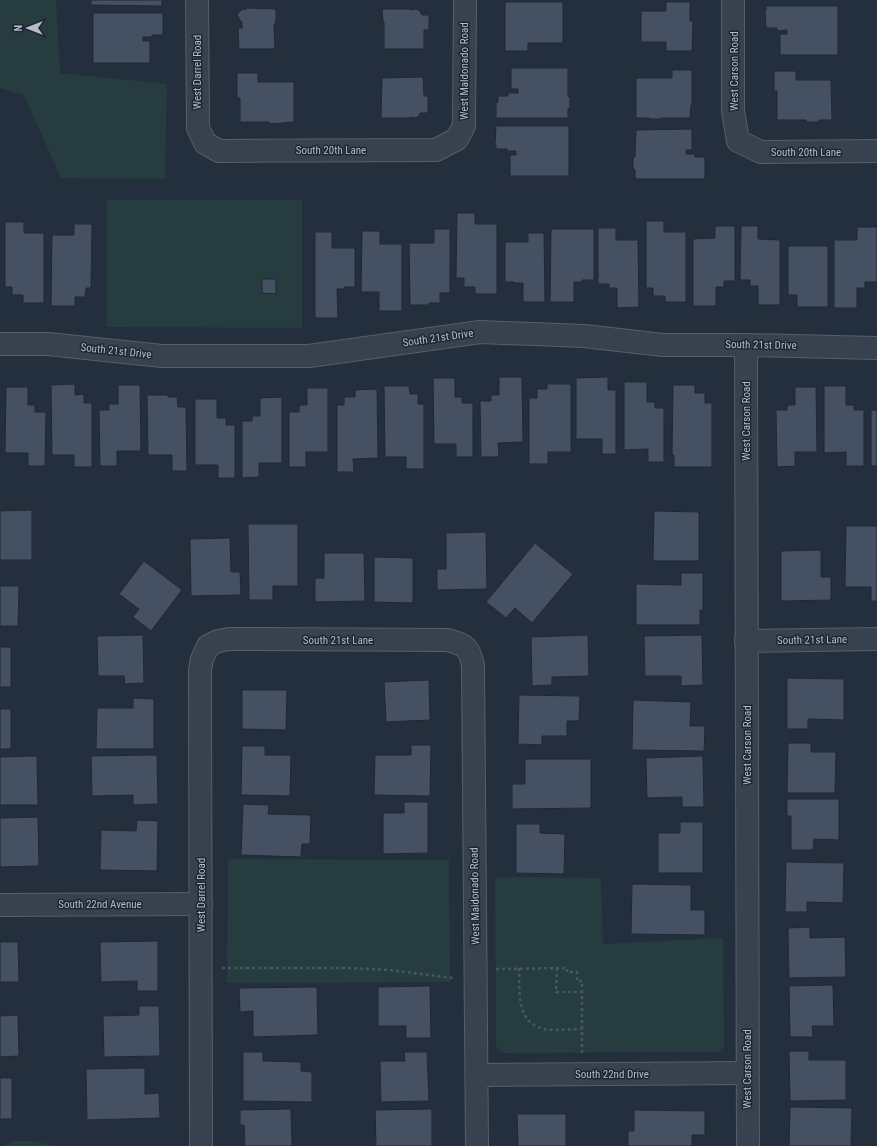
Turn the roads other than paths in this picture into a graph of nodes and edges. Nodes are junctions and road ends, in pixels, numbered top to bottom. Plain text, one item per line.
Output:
1 (197, 0) edge
2 (465, 0) edge
3 (733, 0) edge
4 (457, 139) joint
5 (738, 141) joint
6 (205, 143) joint
7 (877, 151) edge
8 (0, 344) edge
9 (746, 345) junction
10 (877, 348) edge
11 (877, 639) edge
12 (746, 641) junction
13 (208, 646) joint
14 (467, 648) joint
15 (0, 904) edge
16 (201, 904) junction
17 (747, 1073) junction
18 (477, 1075) junction
19 (201, 1146) edge
20 (477, 1146) edge
21 (748, 1146) edge

1 - 6 street, West Darrel Road
2 - 4 street, West Maldonado Road
3 - 5 street, West Carson Road
4 - 6 street, South 20th Lane
5 - 7 street, South 20th Lane
8 - 9 street, South 21st Drive
9 - 10 street, South 21st Drive
9 - 12 street, West Carson Road
11 - 12 street, South 21st Lane
12 - 17 street, West Carson Road
13 - 14 street, South 21st Lane
13 - 16 street, West Darrel Road
14 - 18 street, West Maldonado Road
15 - 16 street, South 22nd Avenue
16 - 19 street, West Darrel Road
17 - 18 street, South 22nd Drive
17 - 21 street, West Carson Road
18 - 20 street, West Maldonado Road

